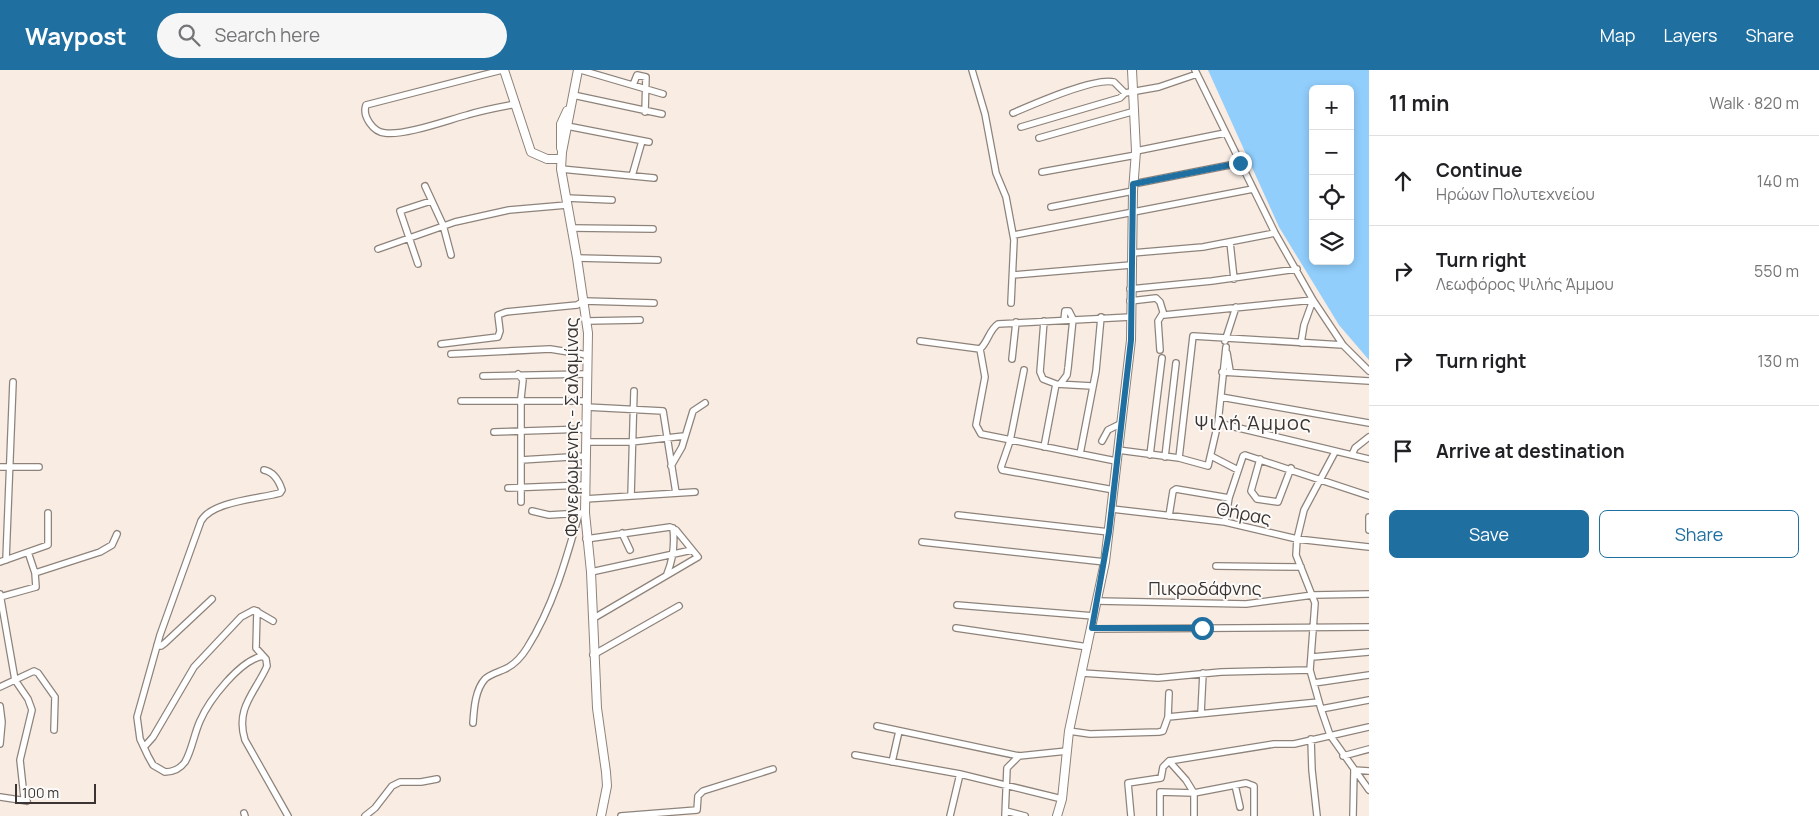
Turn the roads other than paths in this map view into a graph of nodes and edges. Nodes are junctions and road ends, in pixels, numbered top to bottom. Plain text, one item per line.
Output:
1 (503, 70) edge
2 (580, 70) edge
3 (972, 70) edge
4 (1132, 70) edge
5 (1196, 72) edge
6 (633, 85) junction
7 (646, 89) junction
8 (1134, 91) junction
9 (1125, 92) junction
10 (663, 94) dead end
11 (572, 98) junction
12 (516, 104) junction
13 (1135, 111) junction
14 (645, 112) junction
15 (1013, 113) dead end
16 (662, 114) dead end
17 (567, 126) junction
18 (1021, 127) dead end
19 (1225, 133) junction
20 (1039, 138) dead end
21 (642, 141) junction
22 (649, 142) dead end
23 (1136, 153) junction
24 (561, 156) junction
25 (1240, 163) junction
26 (561, 169) junction
27 (1042, 172) dead end
28 (632, 176) junction
29 (654, 178) dead end
30 (425, 186) dead end
31 (1133, 188) junction
32 (1253, 189) junction
33 (612, 200) dead end
34 (431, 201) junction
35 (566, 201) junction
36 (1051, 207) dead end
37 (1132, 213) junction
38 (443, 226) junction
39 (571, 228) junction
40 (653, 229) dead end
41 (1275, 233) junction
42 (1014, 236) junction
43 (409, 237) junction
44 (1230, 242) junction
45 (378, 249) dead end
46 (1132, 253) junction
47 (451, 255) dead end
48 (577, 258) junction
49 (658, 260) dead end
50 (418, 264) dead end
51 (1131, 265) junction
52 (1297, 269) junction
53 (1013, 275) junction
54 (1234, 279) junction
55 (1130, 289) junction
56 (1313, 300) junction
57 (584, 301) junction
58 (1130, 301) junction
59 (654, 303) dead end
60 (1011, 303) dead end
61 (1236, 307) junction
62 (1162, 314) junction
63 (1131, 317) junction
64 (1101, 318) junction
65 (1073, 319) junction
66 (640, 320) dead end
67 (587, 321) junction
68 (1044, 321) junction
69 (1016, 322) junction
70 (1225, 337) junction
71 (920, 341) dead end
72 (1301, 343) junction
73 (441, 344) dead end
74 (1343, 346) junction
75 (1226, 347) junction
76 (980, 349) junction
77 (1160, 350) dead end
78 (451, 354) dead end
79 (588, 355) junction
80 (1162, 358) dead end
81 (1012, 359) dead end
82 (1176, 363) dead end
83 (1024, 370) dead end
84 (1369, 371) edge
85 (1222, 372) junction
86 (1230, 372) junction
87 (518, 374) junction
88 (587, 374) junction
89 (483, 376) dead end
90 (1369, 381) edge
91 (13, 382) dead end
92 (1059, 383) junction
93 (1092, 386) junction
94 (634, 391) dead end
95 (1221, 397) junction
96 (461, 401) dead end
97 (522, 402) junction
98 (704, 403) dead end
99 (586, 404) junction
100 (633, 410) junction
101 (1369, 423) edge
102 (1120, 424) junction
103 (1218, 424) junction
104 (586, 429) junction
105 (522, 431) junction
106 (494, 432) dead end
107 (684, 436) junction
108 (1369, 437) edge
109 (666, 438) junction
110 (1010, 441) junction
111 (1102, 441) dead end
112 (586, 442) junction
113 (631, 442) junction
114 (1044, 447) junction
115 (1118, 450) junction
116 (1335, 452) junction
117 (1080, 454) junction
118 (1150, 455) junction
119 (1352, 455) junction
120 (586, 456) junction
121 (1211, 456) junction
122 (1165, 457) junction
123 (1179, 458) junction
124 (1260, 458) junction
125 (1369, 459) edge
126 (521, 460) junction
127 (1116, 461) junction
128 (671, 466) junction
129 (0, 467) edge
130 (10, 467) junction
131 (39, 467) dead end
132 (1292, 468) junction
133 (264, 470) dead end
134 (1238, 470) junction
135 (1321, 479) junction
136 (585, 484) junction
137 (521, 487) junction
138 (508, 488) dead end
139 (1114, 490) junction
140 (695, 492) dead end
141 (676, 493) junction
142 (631, 496) junction
143 (1369, 496) edge
144 (1230, 498) junction
145 (585, 499) junction
146 (521, 502) dead end
147 (1112, 509) junction
148 (532, 511) dead end
149 (48, 513) dead end
150 (582, 513) junction
151 (958, 515) dead end
152 (1168, 516) junction
153 (1369, 517) edge
154 (1225, 522) junction
155 (673, 528) junction
156 (1369, 530) edge
157 (1109, 532) junction
158 (622, 533) junction
159 (117, 534) dead end
160 (1297, 539) junction
161 (586, 540) junction
162 (922, 542) dead end
163 (1369, 547) edge
164 (630, 550) dead end
165 (692, 550) junction
166 (28, 552) junction
167 (672, 555) junction
168 (3, 561) edge
169 (1105, 562) junction
170 (1216, 566) dead end
171 (1301, 567) junction
172 (591, 572) junction
173 (35, 573) junction
174 (667, 575) junction
175 (1369, 594) edge
176 (1312, 595) junction
177 (0, 596) edge
178 (212, 599) dead end
179 (1097, 601) junction
180 (957, 605) dead end
181 (679, 606) dead end
182 (257, 611) junction
183 (1094, 616) junction
184 (594, 618) junction
185 (273, 621) dead end
186 (1314, 627) junction
187 (1369, 627) edge
188 (956, 628) dead end
189 (1092, 628) junction
190 (157, 645) junction
191 (1088, 647) junction
192 (1369, 652) edge
193 (593, 655) junction
194 (263, 656) junction
195 (1312, 657) junction
196 (1310, 670) junction
197 (1082, 673) junction
198 (1203, 673) junction
199 (1369, 676) edge
200 (16, 680) junction
201 (1314, 683) junction
202 (0, 687) edge
203 (1169, 693) dead end
204 (1369, 700) edge
205 (1319, 702) junction
206 (0, 706) edge
207 (1320, 709) junction
208 (1200, 713) junction
209 (1168, 717) junction
210 (473, 723) dead end
211 (877, 726) dead end
212 (1369, 727) edge
213 (54, 730) dead end
214 (899, 731) junction
215 (1069, 731) junction
216 (1330, 735) junction
217 (1311, 739) junction
218 (0, 744) edge
219 (144, 746) junction
220 (1369, 749) edge
221 (1067, 751) junction
222 (855, 755) dead end
223 (1019, 756) junction
224 (1343, 756) junction
225 (1168, 761) junction
226 (892, 762) junction
227 (773, 769) dead end
228 (1354, 770) junction
229 (1369, 771) edge
230 (960, 774) junction
231 (436, 779) dead end
232 (1007, 786) junction
233 (1235, 786) junction
234 (1369, 790) edge
235 (1194, 793) junction
236 (0, 797) edge
237 (1062, 800) junction
238 (1240, 807) dead end
239 (672, 813) edge
240 (1006, 813) edge
241 (642, 815) edge
242 (288, 816) edge
243 (365, 816) edge
244 (602, 816) edge
245 (622, 816) edge
246 (950, 816) edge
247 (1025, 816) edge
248 (1057, 816) edge
249 (1131, 816) edge
250 (1160, 816) edge
251 (1194, 816) edge
252 (1254, 816) edge
253 (1317, 816) edge
254 (1353, 816) edge

1 - 12 street
1 - 12 street
2 - 6 street
2 - 11 street, Φανερωμενης - Σαλαμίνας
3 - 42 street
4 - 8 street
5 - 8 street
5 - 19 street
6 - 7 street
6 - 7 street
7 - 10 street
7 - 14 street
8 - 9 street
8 - 13 street
9 - 15 street
9 - 18 street
11 - 14 street
11 - 17 street, Φανερωμενης - Σαλαμίνας
11 - 24 street
12 - 24 street
13 - 20 street
13 - 23 street
14 - 16 street
17 - 21 street
17 - 24 street, Φανερωμενης - Σαλαμίνας
19 - 23 street
19 - 25 street
21 - 22 street
21 - 28 street
23 - 27 street
23 - 31 street
24 - 26 street, Φανερωμενης - Σαλαμίνας
25 - 31 street
25 - 32 street
26 - 28 street
26 - 35 street, Φανερωμενης - Σαλαμίνας
28 - 29 street
30 - 34 street
31 - 36 street
31 - 37 street
32 - 37 street
32 - 41 street
33 - 35 street
34 - 38 street
34 - 43 street
35 - 38 street
35 - 39 street, Φανερωμενης - Σαλαμίνας
37 - 42 street
37 - 46 street
38 - 43 street
38 - 47 street
39 - 40 street
39 - 48 street, Φανερωμενης - Σαλαμίνας
41 - 44 street
41 - 52 street
42 - 53 street
43 - 45 street
43 - 50 street
44 - 46 street
44 - 54 street
46 - 51 street
48 - 49 street
48 - 57 street, Φανερωμενης - Σαλαμίνας
51 - 53 street
51 - 55 street
52 - 54 street
52 - 56 street
53 - 60 street
54 - 55 street
55 - 58 street
56 - 61 street
56 - 72 street
56 - 74 street
57 - 59 street
57 - 67 street, Φανερωμενης - Σαλαμίνας
57 - 73 street
58 - 62 street
58 - 63 street
61 - 62 street
61 - 70 street
62 - 77 street
63 - 64 street
63 - 102 street
64 - 65 street
64 - 93 street
65 - 68 street
65 - 92 street
66 - 67 street
67 - 79 street, Φανερωμενης - Σαλαμίνας
68 - 69 street
68 - 92 street
69 - 76 street
69 - 81 street
70 - 72 street
70 - 75 street
70 - 123 street
71 - 76 street
72 - 74 street
74 - 84 street
75 - 85 street
75 - 86 street
76 - 110 street
78 - 79 street
79 - 88 street, Φανερωμενης - Σαλαμίνας
80 - 118 street
82 - 122 street
83 - 110 street
85 - 86 street
85 - 95 street
86 - 90 street
87 - 88 street
87 - 89 street
87 - 97 street
88 - 99 street, Φανερωμενης - Σαλαμίνας
91 - 130 street
92 - 93 street
92 - 114 street
93 - 117 street
94 - 100 street
95 - 101 street
95 - 103 street
96 - 97 street
97 - 99 street
97 - 105 street
98 - 107 street
99 - 100 street
99 - 104 street, Φανερωμενης - Σαλαμίνας
100 - 109 street
100 - 113 street
102 - 111 street
102 - 115 street
103 - 116 street
103 - 121 street
104 - 105 street
104 - 112 street, Φανερωμενης - Σαλαμίνας
105 - 106 street
105 - 126 street
107 - 109 street
107 - 128 street
108 - 119 street
109 - 113 street
109 - 128 street
110 - 114 street
110 - 139 street
112 - 113 street
112 - 120 street, Φανερωμενης - Σαλαμίνας
113 - 142 street
114 - 117 street
115 - 118 street
115 - 127 street
116 - 119 street
116 - 135 street
117 - 127 street
118 - 122 street
119 - 125 street
120 - 126 street
120 - 136 street, Φανερωμενης - Σαλαμίνας
121 - 123 street
121 - 134 street
122 - 123 street
124 - 132 street
124 - 132 street
124 - 134 street
126 - 137 street
127 - 139 street
128 - 141 street
129 - 130 street
130 - 131 street
130 - 168 street
132 - 135 street
133 - 190 street
134 - 144 street
135 - 143 street
135 - 160 street
136 - 137 street
136 - 145 street, Φανερωμενης - Σαλαμίνας
137 - 138 street
137 - 146 street
139 - 147 street
140 - 141 street
141 - 142 street
142 - 145 street
144 - 152 street
144 - 154 street
145 - 150 street, Φανερωμενης - Σαλαμίνας
147 - 152 street, Θήρας
147 - 157 street
148 - 150 street
149 - 166 street
150 - 161 street, Φανερωμενης - Σαλαμίνας
150 - 210 street
151 - 157 street
152 - 154 street, Θήρας
153 - 156 street
154 - 160 street, Θήρας
155 - 158 street
155 - 165 street
155 - 167 street
157 - 169 street
158 - 161 street
158 - 164 street
159 - 173 street
160 - 163 street, Θήρας
160 - 171 street
161 - 172 street, Φανερωμενης - Σαλαμίνας
162 - 169 street
165 - 167 street
165 - 174 street
166 - 168 street
166 - 173 street
167 - 172 street
167 - 174 street
169 - 179 street
170 - 171 street
171 - 176 street
172 - 184 street, Φανερωμενης - Σαλαμίνας
173 - 177 street
174 - 184 street
175 - 176 street, Πικροδάφνης
176 - 179 street, Πικροδάφνης
176 - 186 street
177 - 200 street
178 - 190 street
179 - 183 street
180 - 183 street
181 - 193 street
182 - 185 street
182 - 194 street
182 - 219 street
183 - 189 street
184 - 193 street, Φανερωμενης - Σαλαμίνας
186 - 187 street
186 - 189 street
186 - 195 street
188 - 191 street
189 - 191 street
190 - 219 street
191 - 197 street
192 - 195 street
193 - 244 street, Φανερωμενης - Σαλαμίνας
194 - 219 street
194 - 242 street
195 - 196 street
196 - 198 street
196 - 201 street
197 - 198 street
197 - 215 street
198 - 208 street
199 - 201 street
200 - 202 street
200 - 213 street
200 - 236 street
201 - 205 street
203 - 209 street
204 - 207 street
205 - 207 street
205 - 208 street
206 - 218 street
207 - 216 street
208 - 209 street
209 - 215 street
211 - 214 street
212 - 216 street
214 - 223 street
214 - 226 street
215 - 221 street
216 - 217 street
216 - 224 street
217 - 225 street
217 - 253 street
220 - 224 street
221 - 223 street
221 - 237 street
222 - 226 street
223 - 232 street
224 - 228 street
225 - 235 street
225 - 249 street
226 - 230 street
227 - 239 street
228 - 229 street
228 - 234 street
228 - 254 street
230 - 232 street
230 - 246 street
231 - 243 street
232 - 237 street
232 - 240 street
233 - 235 street
233 - 238 street
233 - 252 street
235 - 250 street
235 - 251 street
237 - 248 street
239 - 241 street
240 - 247 street
241 - 245 street

